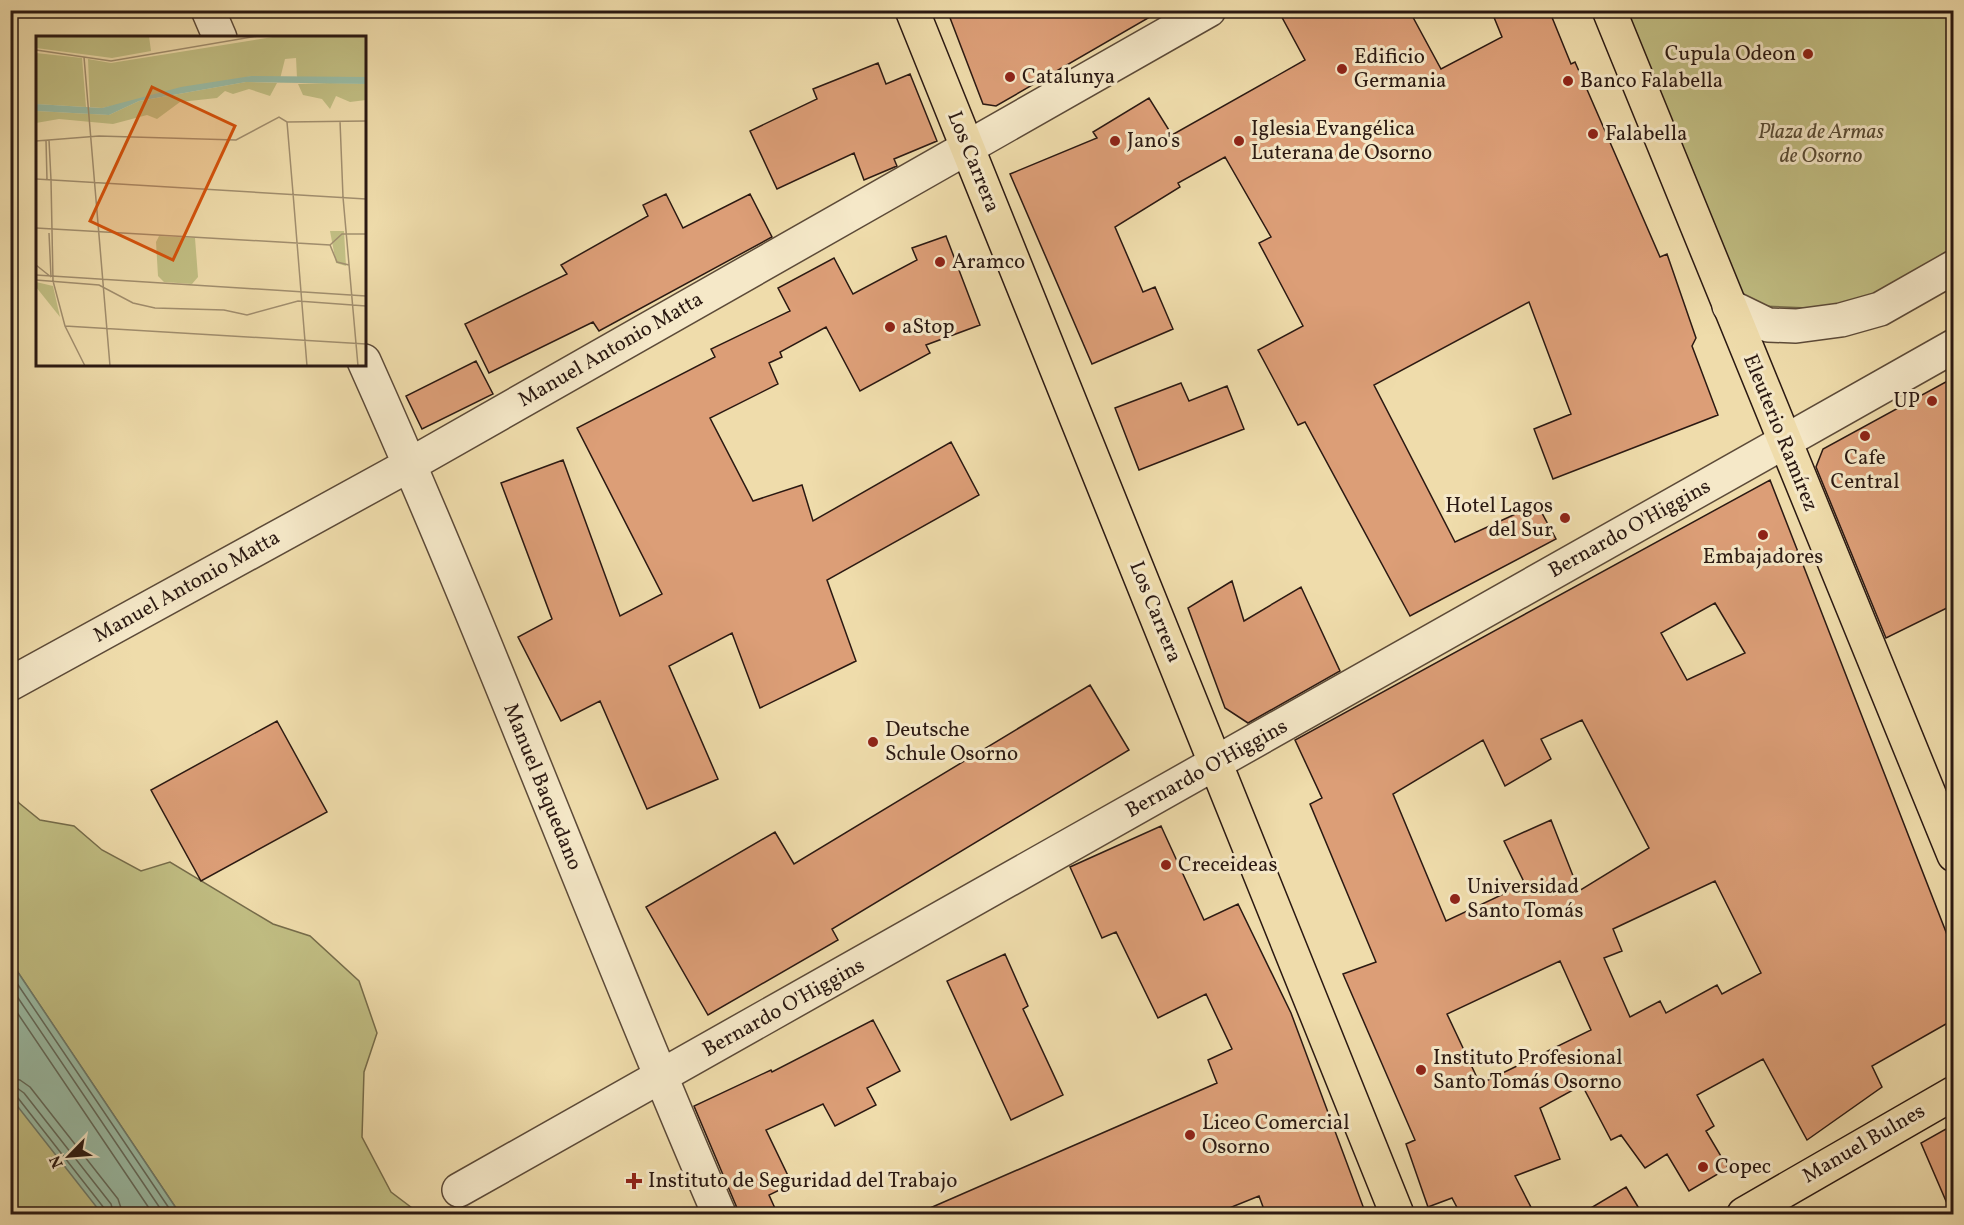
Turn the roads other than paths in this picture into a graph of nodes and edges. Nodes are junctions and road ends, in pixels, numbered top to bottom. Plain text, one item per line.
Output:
1 (208, 10) edge
2 (912, 10) edge
3 (1209, 10) edge
4 (1609, 10) edge
5 (219, 36) edge
6 (967, 148) junction
7 (1953, 267) edge
8 (1729, 306) junction
9 (1953, 346) edge
10 (366, 365) edge
11 (1784, 442) junction
12 (411, 464) junction
13 (10, 684) edge
14 (1216, 764) junction
15 (1953, 855) edge
16 (660, 1078) junction
17 (1953, 1093) edge
18 (459, 1190) dead end
19 (719, 1215) edge
20 (1397, 1215) edge
21 (1744, 1215) edge

1 - 5 street
2 - 6 main road, Los Carrera
3 - 6 street, Manuel Antonio Matta
4 - 8 main road, Eleuterio Ramírez
6 - 12 street, Manuel Antonio Matta
6 - 14 main road, Los Carrera
7 - 8 street
8 - 11 main road, Eleuterio Ramírez
9 - 11 street, Bernardo O'Higgins
10 - 12 street, Manuel Baquedano
11 - 14 street, Bernardo O'Higgins
11 - 15 main road, Eleuterio Ramírez
12 - 13 street, Manuel Antonio Matta
12 - 16 street, Manuel Baquedano
14 - 16 street, Bernardo O'Higgins
14 - 20 main road, Los Carrera
16 - 18 street, Bernardo O'Higgins
16 - 19 street, Manuel Baquedano
17 - 21 main road, Manuel Bulnes

